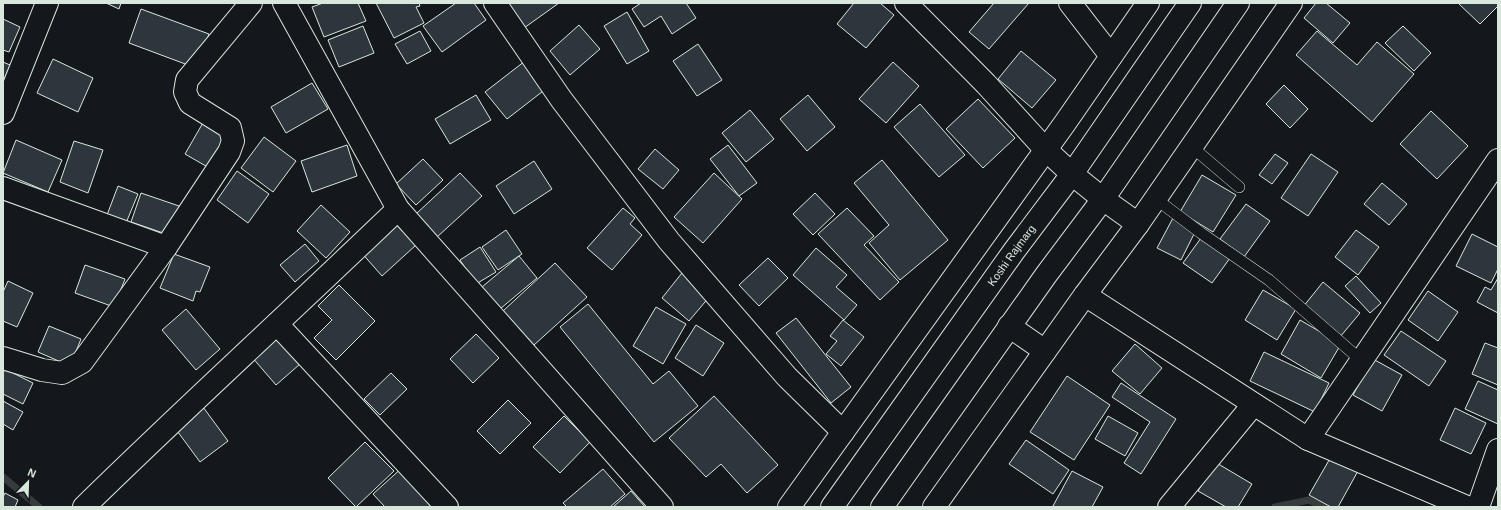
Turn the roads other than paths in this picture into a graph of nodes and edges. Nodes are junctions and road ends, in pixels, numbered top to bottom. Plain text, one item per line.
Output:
1 (47, 3) edge
2 (251, 3) edge
3 (284, 3) edge
4 (495, 3) edge
5 (906, 3) edge
6 (1070, 3) edge
7 (1148, 3) edge
8 (1190, 3) edge
9 (1238, 3) edge
10 (1291, 3) edge
11 (1111, 56) junction
12 (3, 112) edge
13 (1192, 147) junction
14 (1045, 149) junction
15 (1498, 160) edge
16 (1072, 174) junction
17 (1239, 187) dead end
18 (3, 188) edge
19 (1103, 199) junction
20 (1156, 199) junction
21 (398, 209) junction
22 (1138, 224) junction
23 (166, 247) junction
24 (1085, 295) junction
25 (277, 324) junction
26 (1009, 326) junction
27 (1045, 351) junction
28 (3, 358) edge
29 (1362, 361) junction
30 (1253, 405) junction
31 (843, 432) junction
32 (1308, 439) junction
33 (1498, 450) edge
34 (84, 507) edge
35 (447, 507) edge
36 (662, 507) edge
37 (789, 507) edge
38 (832, 507) edge
39 (882, 507) edge
40 (934, 507) edge
41 (1169, 507) edge
42 (1466, 507) edge
43 (1478, 507) edge

1 - 12 street
2 - 23 street
3 - 21 street
4 - 31 street
5 - 14 street
6 - 11 street
7 - 11 street
8 - 16 street, Koshi Rajmarg
9 - 19 street
10 - 13 street
11 - 14 street
13 - 17 lane
13 - 20 street
14 - 16 street
14 - 31 street
15 - 29 street
16 - 19 street
16 - 38 street, Koshi Rajmarg
18 - 23 street
19 - 22 street
19 - 26 street
20 - 22 street
20 - 29 lane
21 - 25 street
21 - 36 street
22 - 24 street
23 - 28 street
24 - 27 street
24 - 30 street
25 - 34 street
25 - 35 street
26 - 27 street
26 - 39 street
27 - 40 street
29 - 32 street
30 - 32 street
30 - 41 street
31 - 37 street
32 - 42 street
33 - 43 street

